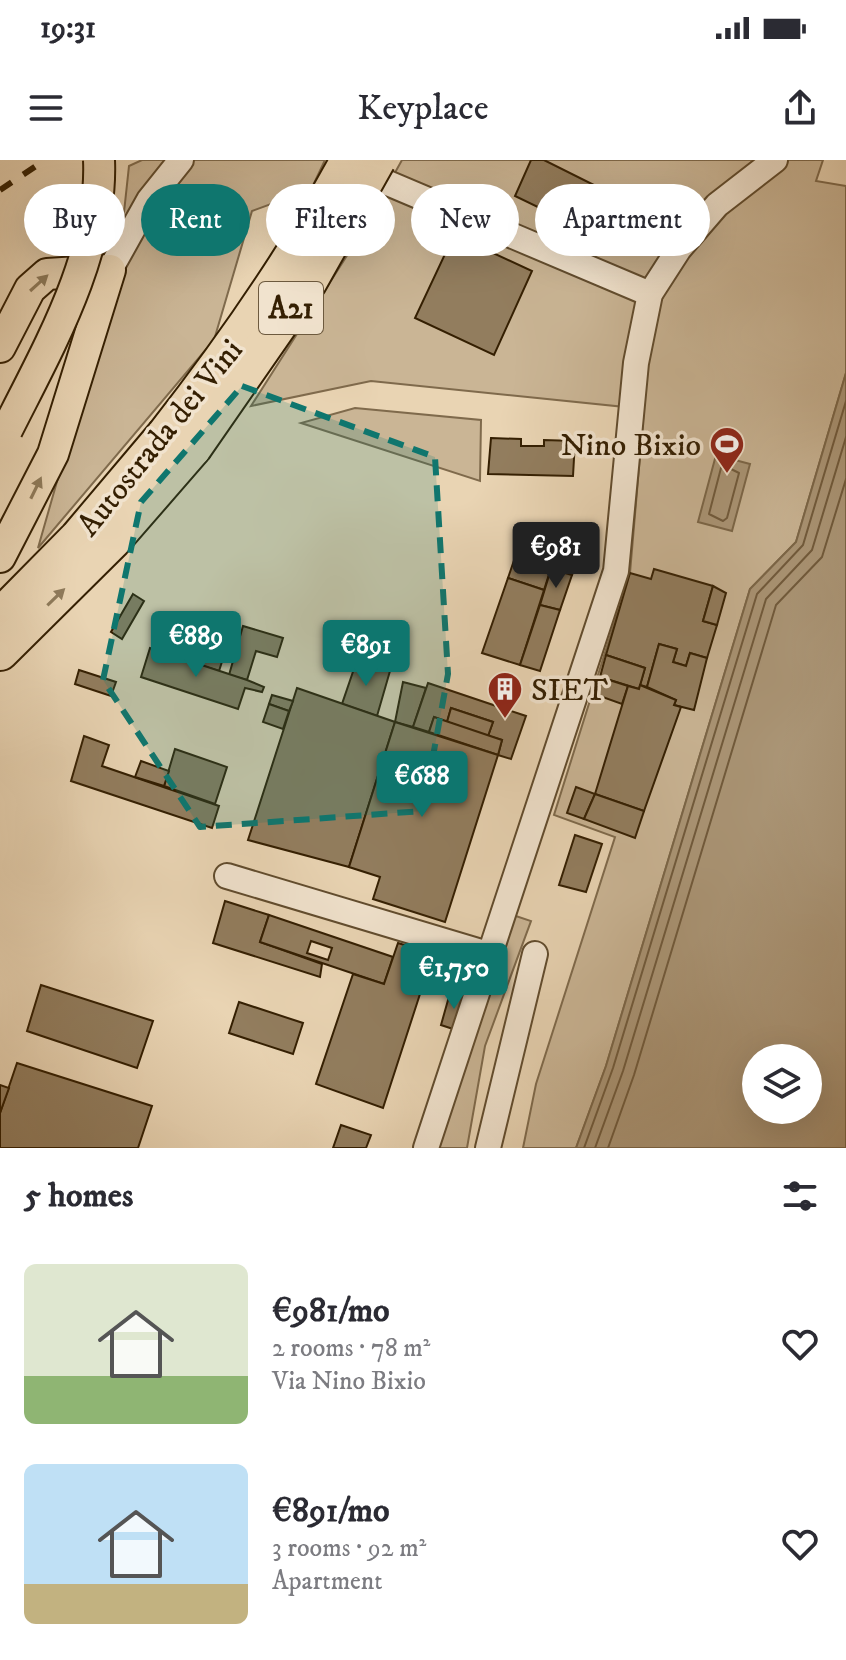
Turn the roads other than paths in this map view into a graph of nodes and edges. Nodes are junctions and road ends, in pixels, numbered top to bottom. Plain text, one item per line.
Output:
1 (99, 160) edge
2 (181, 160) edge
3 (332, 160) edge
4 (349, 160) edge
5 (377, 160) edge
6 (775, 160) edge
7 (110, 270) junction
8 (650, 294) junction
9 (0, 347) edge
10 (0, 444) edge
11 (0, 557) edge
12 (0, 617) edge
13 (0, 652) edge
14 (227, 876) dead end
15 (535, 954) dead end
16 (491, 955) junction
17 (426, 1148) edge
18 (488, 1148) edge

1 - 10 main road, bridge
2 - 7 street
3 - 8 street
4 - 12 highway, Autostrada dei Vini / A21, bridge
13 -> 5 highway, Autostrada dei Vini / A21, bridge
6 - 8 street
9 -> 7 main road
11 -> 7 main road
8 - 16 street
14 - 16 street
15 - 18 street
16 - 17 street

